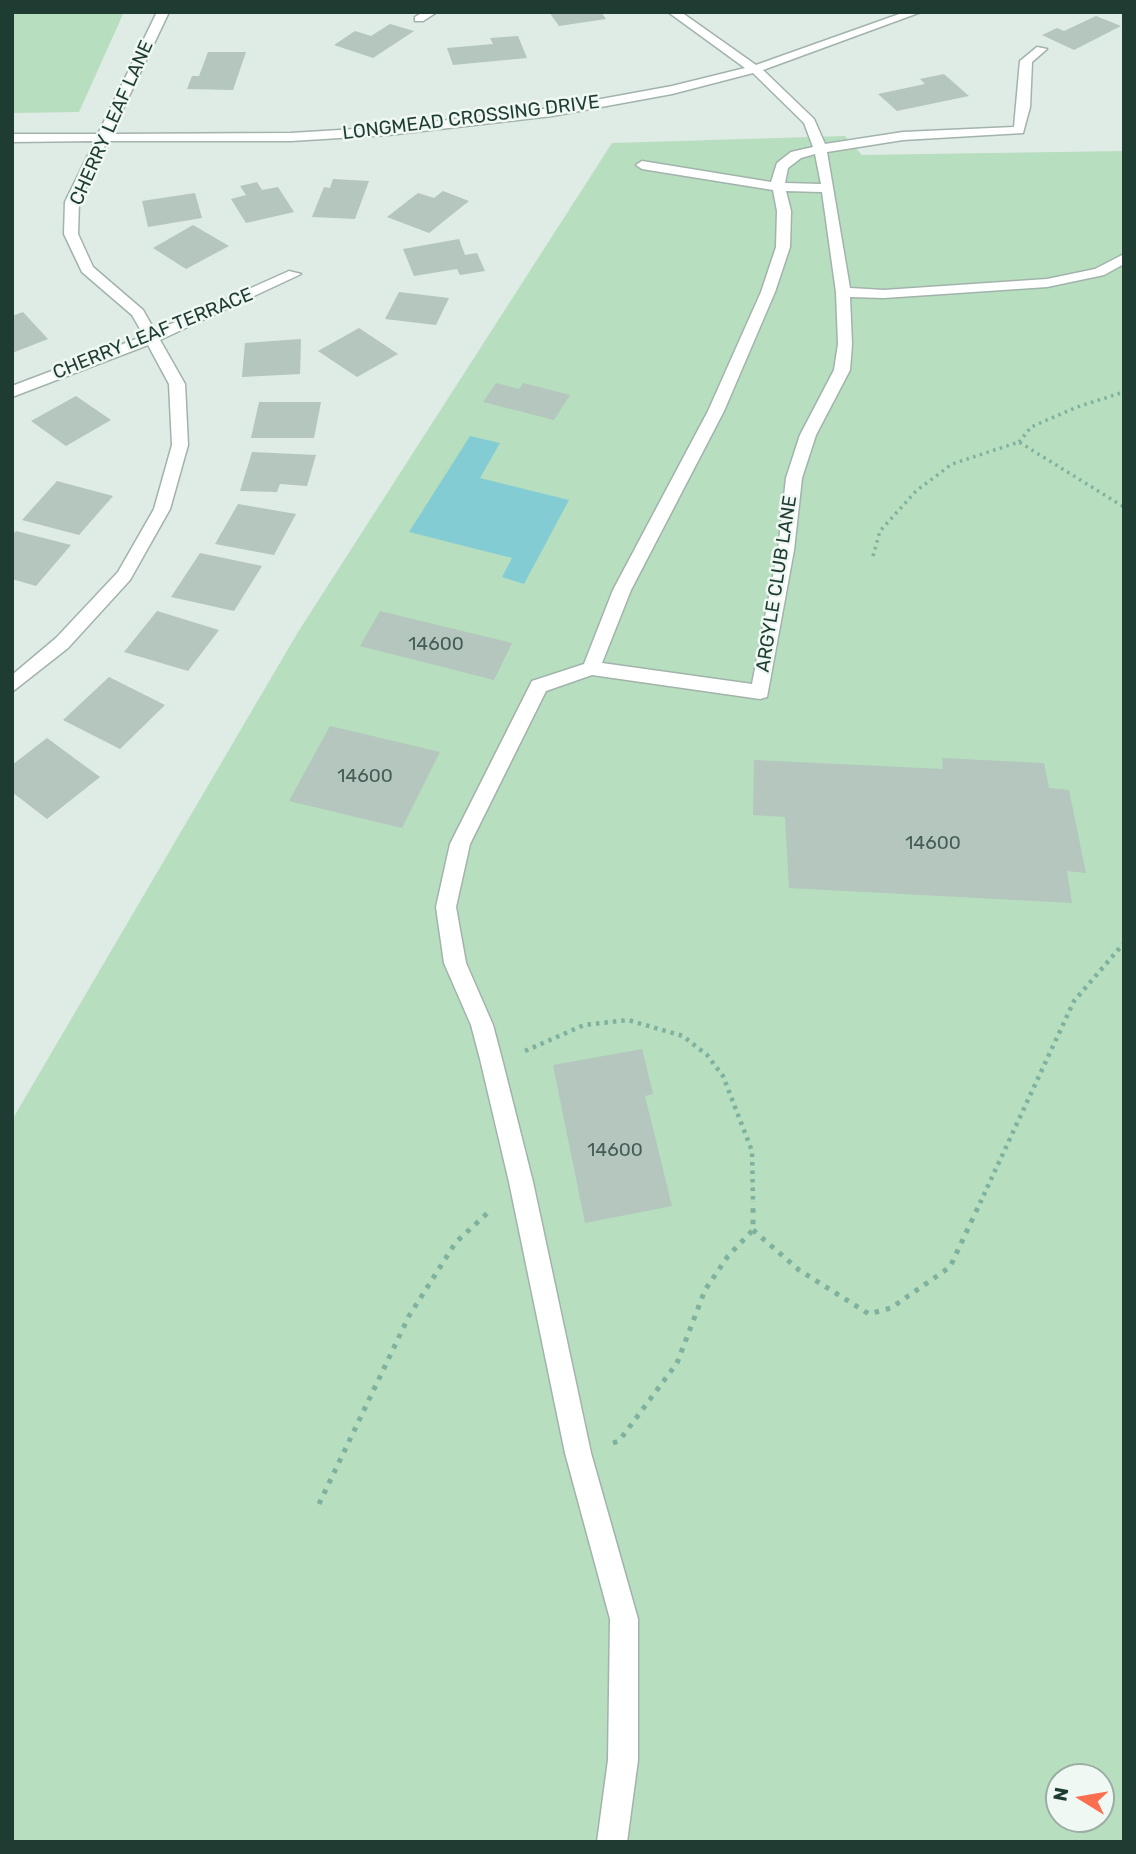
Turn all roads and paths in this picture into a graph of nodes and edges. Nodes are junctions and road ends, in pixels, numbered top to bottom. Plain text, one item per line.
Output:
1 (163, 12) edge
2 (432, 12) edge
3 (673, 12) edge
4 (916, 12) edge
5 (419, 19) dead end
6 (1041, 49) dead end
7 (755, 69) junction
8 (12, 138) edge
9 (103, 138) junction
10 (820, 149) junction
11 (642, 165) dead end
12 (779, 187) junction
13 (828, 188) junction
14 (1124, 258) edge
15 (294, 274) dead end
16 (843, 292) junction
17 (153, 338) junction
18 (12, 392) edge
19 (1124, 392) edge
20 (1019, 442) junction
21 (1124, 507) edge
22 (873, 556) dead end
23 (591, 668) junction
24 (12, 685) edge
25 (1124, 943) edge
26 (491, 1059) junction
27 (521, 1182) junction
28 (753, 1230) junction
29 (578, 1453) junction
30 (319, 1504) dead end
31 (612, 1842) edge

1 - 9 street, CHERRY LEAF LANE
2 - 5 street
3 - 7 street, ARGYLE CLUB LANE
4 - 7 street, LONGMEAD CROSSING DRIVE
6 - 10 street
7 - 9 street, LONGMEAD CROSSING DRIVE
7 - 10 street, ARGYLE CLUB LANE
8 - 9 street, LONGMEAD CROSSING DRIVE
9 - 17 street, CHERRY LEAF LANE
10 - 12 street
10 - 13 street, ARGYLE CLUB LANE
11 - 12 street
12 - 13 street
12 - 23 street
13 - 16 street, ARGYLE CLUB LANE
14 - 16 street
15 - 17 street, CHERRY LEAF TERRACE
16 - 23 street, ARGYLE CLUB LANE
17 - 18 street, CHERRY LEAF TERRACE
17 - 24 street, CHERRY LEAF LANE
19 - 20 path
20 - 21 path
20 - 22 path
23 - 26 street
25 - 28 path
26 - 27 street
26 - 28 path
27 - 29 street
27 - 30 path
28 - 29 path
29 - 31 street

